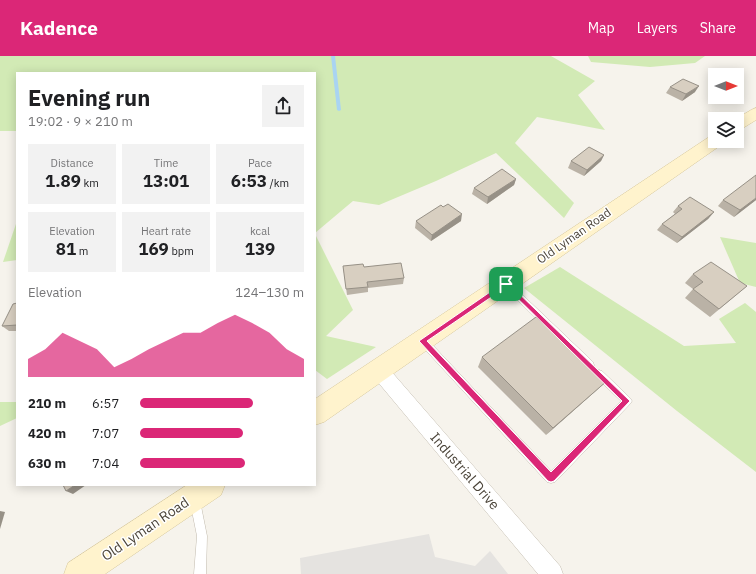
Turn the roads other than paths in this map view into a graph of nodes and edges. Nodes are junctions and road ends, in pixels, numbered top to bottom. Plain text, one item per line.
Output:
1 (756, 113) edge
2 (744, 121) edge
3 (708, 146) edge
4 (506, 284) junction
5 (422, 341) junction
6 (378, 369) junction
7 (316, 412) edge
8 (203, 491) edge
9 (79, 574) edge
10 (200, 574) edge
11 (552, 574) edge

1 - 2 main road
3 - 4 main road, Old Lyman Road
4 - 5 main road, Old Lyman Road
4 - 5 lane
5 - 6 main road, Old Lyman Road
6 - 7 main road, Old Lyman Road
6 - 11 street, Industrial Drive
8 - 9 main road, Old Lyman Road
8 - 10 lane

